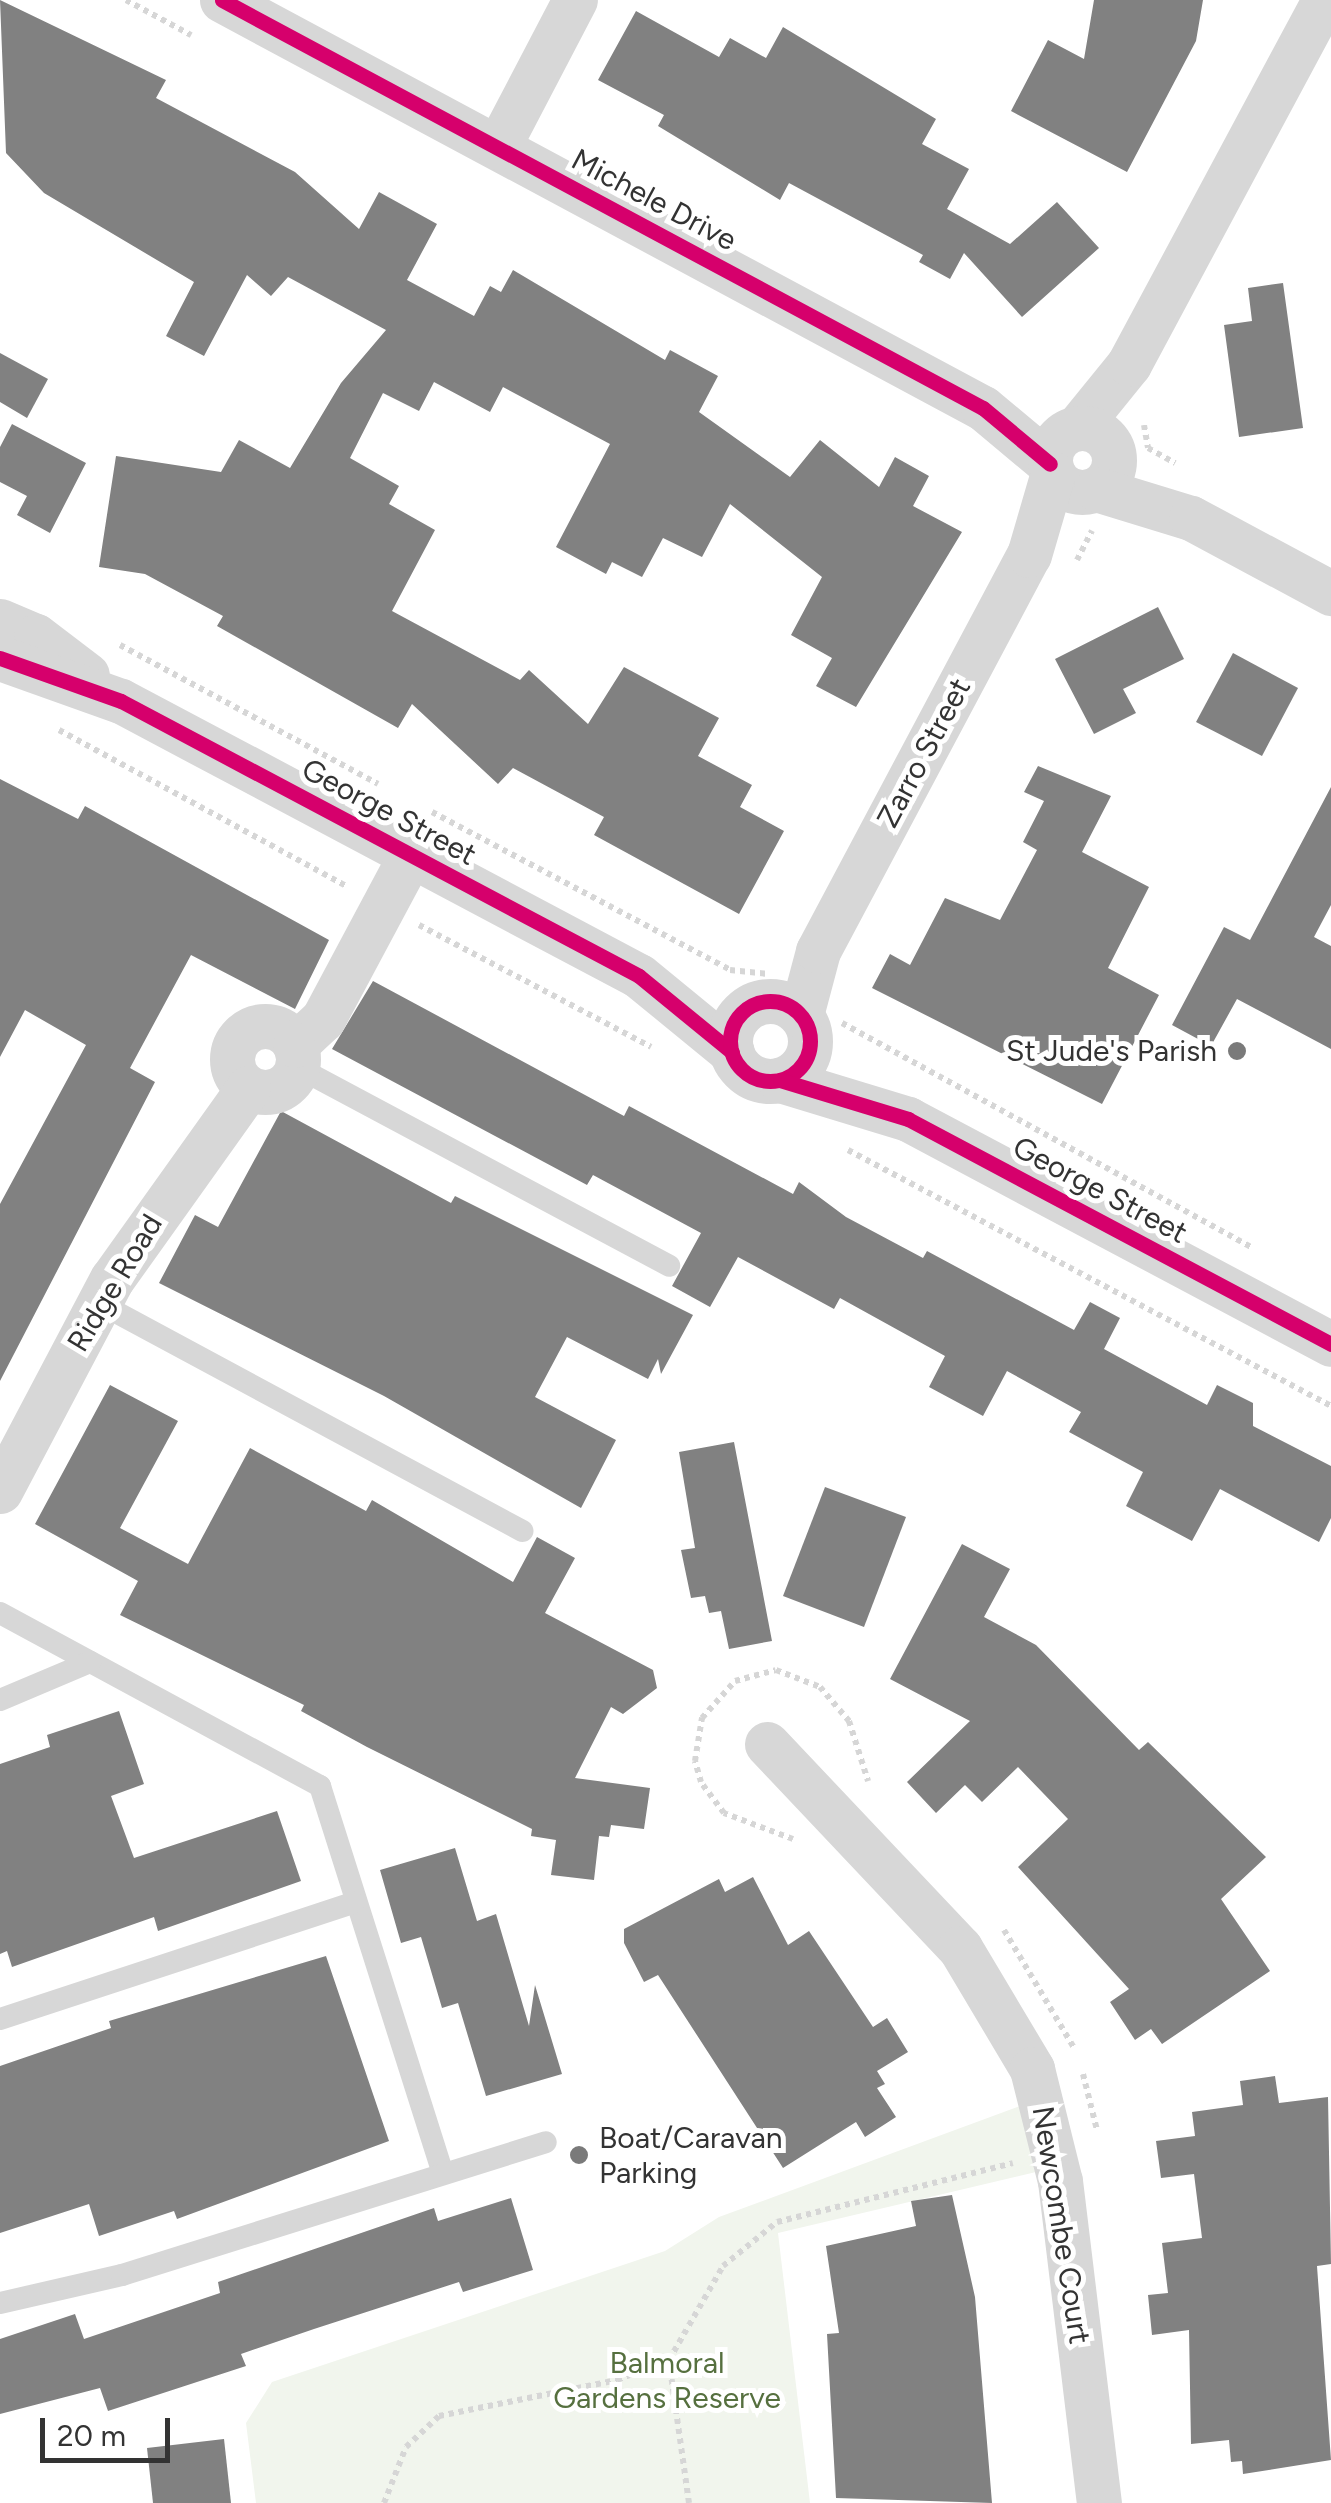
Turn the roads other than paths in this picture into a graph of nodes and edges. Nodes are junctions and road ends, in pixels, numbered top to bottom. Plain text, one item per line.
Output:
1 (222, 0) edge
2 (575, 0) edge
3 (1324, 0) edge
4 (498, 146) junction
5 (1088, 456) junction
6 (1331, 593) edge
7 (0, 621) edge
8 (0, 658) edge
9 (121, 701) junction
10 (411, 854) junction
11 (639, 976) junction
12 (791, 1006) junction
13 (732, 1052) junction
14 (296, 1056) junction
15 (780, 1080) junction
16 (908, 1118) junction
17 (669, 1266) dead end
18 (99, 1303) junction
19 (1331, 1344) edge
20 (0, 1491) edge
21 (522, 1532) dead end
22 (0, 1613) edge
23 (90, 1662) junction
24 (0, 1700) edge
25 (768, 1744) dead end
26 (353, 1903) junction
27 (0, 2018) edge
28 (546, 2142) dead end
29 (443, 2173) junction
30 (0, 2303) edge
31 (1099, 2503) edge

1 - 4 street, Michele Drive
2 - 4 street
3 - 5 street, Zarro Street
4 - 5 street, Michele Drive
5 - 6 street, Michele Drive
5 - 12 street, Zarro Street
7 - 9 street, George Street
8 - 9 street, George Street
9 - 10 street, George Street
10 - 11 street, George Street
10 - 14 street
11 - 12 street, George Street
11 - 13 street, George Street
12 - 13 street
12 - 15 street
12 - 16 street, George Street
13 - 15 street
14 - 17 lane
14 - 18 street, Ridge Road
15 - 16 street, George Street
16 - 19 street, George Street
18 - 20 street, Ridge Road
18 - 21 lane
22 - 23 lane
23 - 24 lane
23 - 26 lane
25 - 31 street, Newcombe Court
26 - 27 lane
26 - 29 lane
28 - 29 lane
29 - 30 lane

